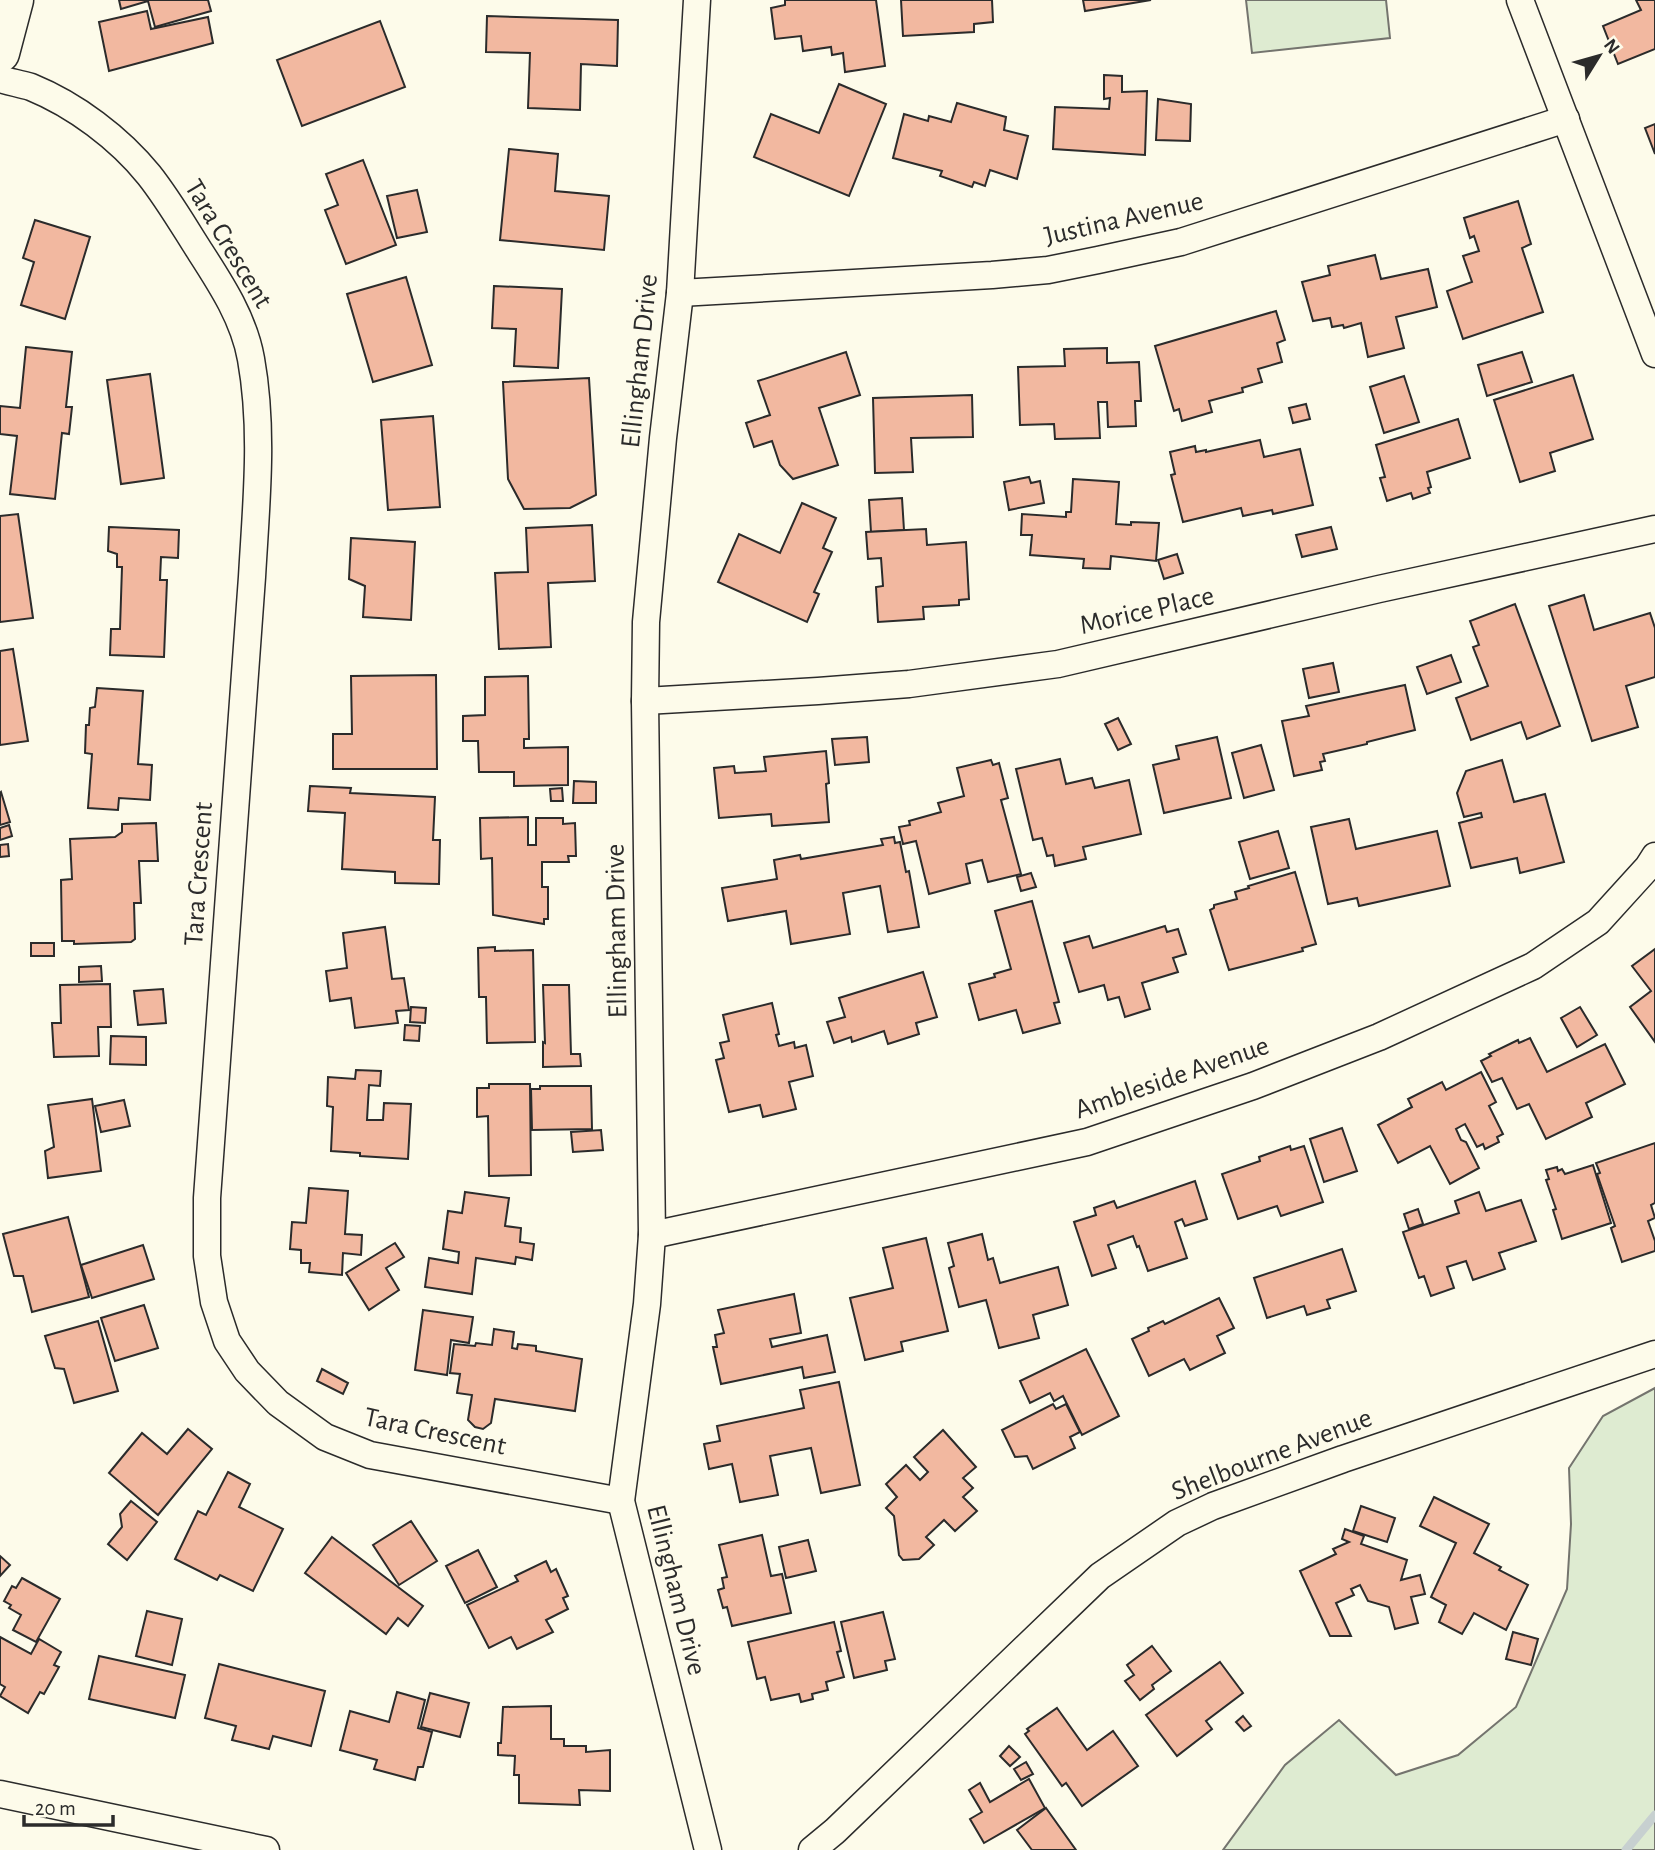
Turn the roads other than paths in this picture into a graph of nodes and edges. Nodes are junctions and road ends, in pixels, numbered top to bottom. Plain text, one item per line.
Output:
1 (14, 0) edge
2 (697, 0) edge
3 (1520, 0) edge
4 (0, 53) edge
5 (0, 79) edge
6 (1566, 119) junction
7 (680, 293) junction
8 (1655, 354) edge
9 (1655, 529) edge
10 (645, 701) junction
11 (1655, 856) edge
12 (652, 1234) junction
13 (1655, 1354) edge
14 (621, 1501) junction
15 (0, 1794) edge
16 (266, 1850) edge
17 (708, 1850) edge
18 (812, 1850) edge

1 - 4 street
2 - 7 street, Ellingham Drive
3 - 6 street
5 - 14 street, Tara Crescent
6 - 7 street, Justina Avenue
6 - 8 street
7 - 10 street, Ellingham Drive
9 - 10 street, Morice Place
10 - 12 street, Ellingham Drive
11 - 12 street, Ambleside Avenue
12 - 14 street, Ellingham Drive
13 - 18 street, Shelbourne Avenue
14 - 17 street, Ellingham Drive
15 - 16 street

